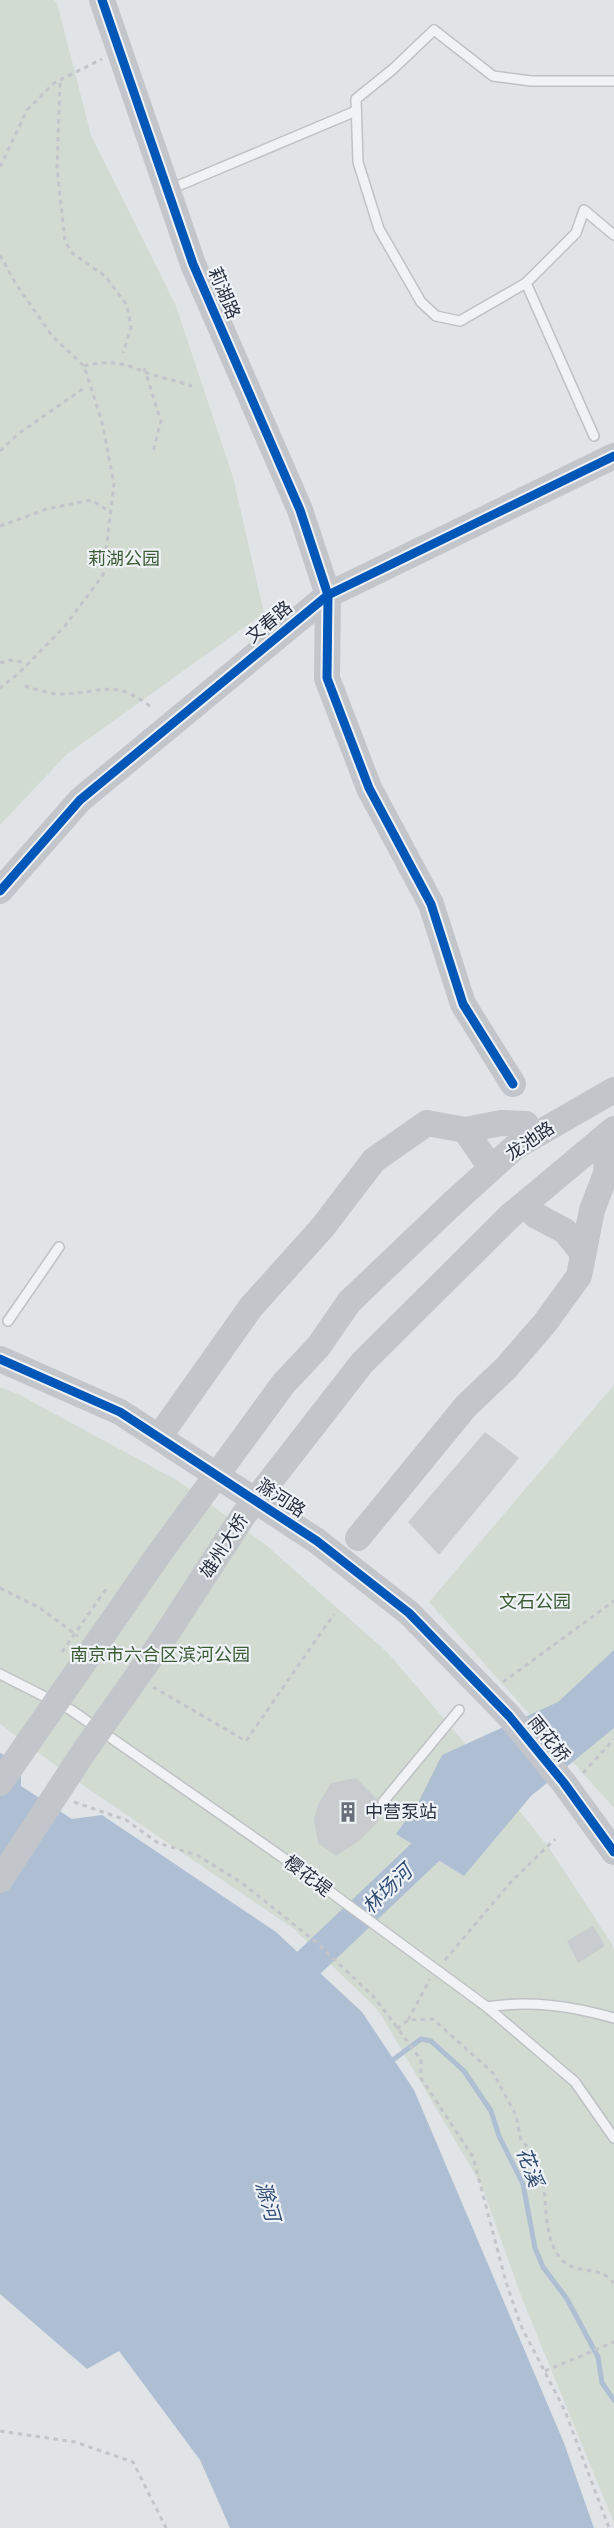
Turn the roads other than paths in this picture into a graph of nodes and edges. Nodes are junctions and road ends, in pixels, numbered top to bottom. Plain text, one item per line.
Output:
1 (102, 0) edge
2 (614, 81) edge
3 (356, 111) junction
4 (180, 185) dead end
5 (614, 235) edge
6 (526, 283) junction
7 (594, 436) dead end
8 (614, 456) edge
9 (328, 595) junction
10 (0, 891) edge
11 (513, 1084) dead end
12 (614, 1090) edge
13 (526, 1124) dead end
14 (614, 1129) edge
15 (465, 1130) junction
16 (605, 1153) dead end
17 (489, 1165) dead end
18 (535, 1215) dead end
19 (59, 1247) dead end
20 (582, 1252) junction
21 (8, 1321) dead end
22 (0, 1359) edge
23 (166, 1427) dead end
24 (358, 1538) dead end
25 (0, 1674) edge
26 (459, 1710) dead end
27 (509, 1716) joint
28 (0, 1783) edge
29 (384, 1802) dead end
30 (611, 1842) edge
31 (0, 1880) edge
32 (487, 2007) junction
33 (614, 2018) edge
34 (614, 2138) edge

1 - 9 street, 莉湖路
2 - 3 lane
3 - 4 lane
3 - 6 lane
5 - 6 lane
6 - 7 lane
8 - 9 street, 文春路
9 - 10 street, 文春路
9 - 11 street, 莉湖路
12 - 28 street, 龙池路, bridge
13 - 15 street
14 - 31 street, 雄州大桥, bridge
15 - 17 street
15 - 23 street
16 - 20 street
18 - 20 street
19 - 21 lane
20 - 24 street
22 - 27 street, 滁河路
25 - 32 lane, 樱花堤
26 - 29 lane
27 - 30 street, 雨花桥
32 - 33 lane
32 - 34 lane, 樱花堤

